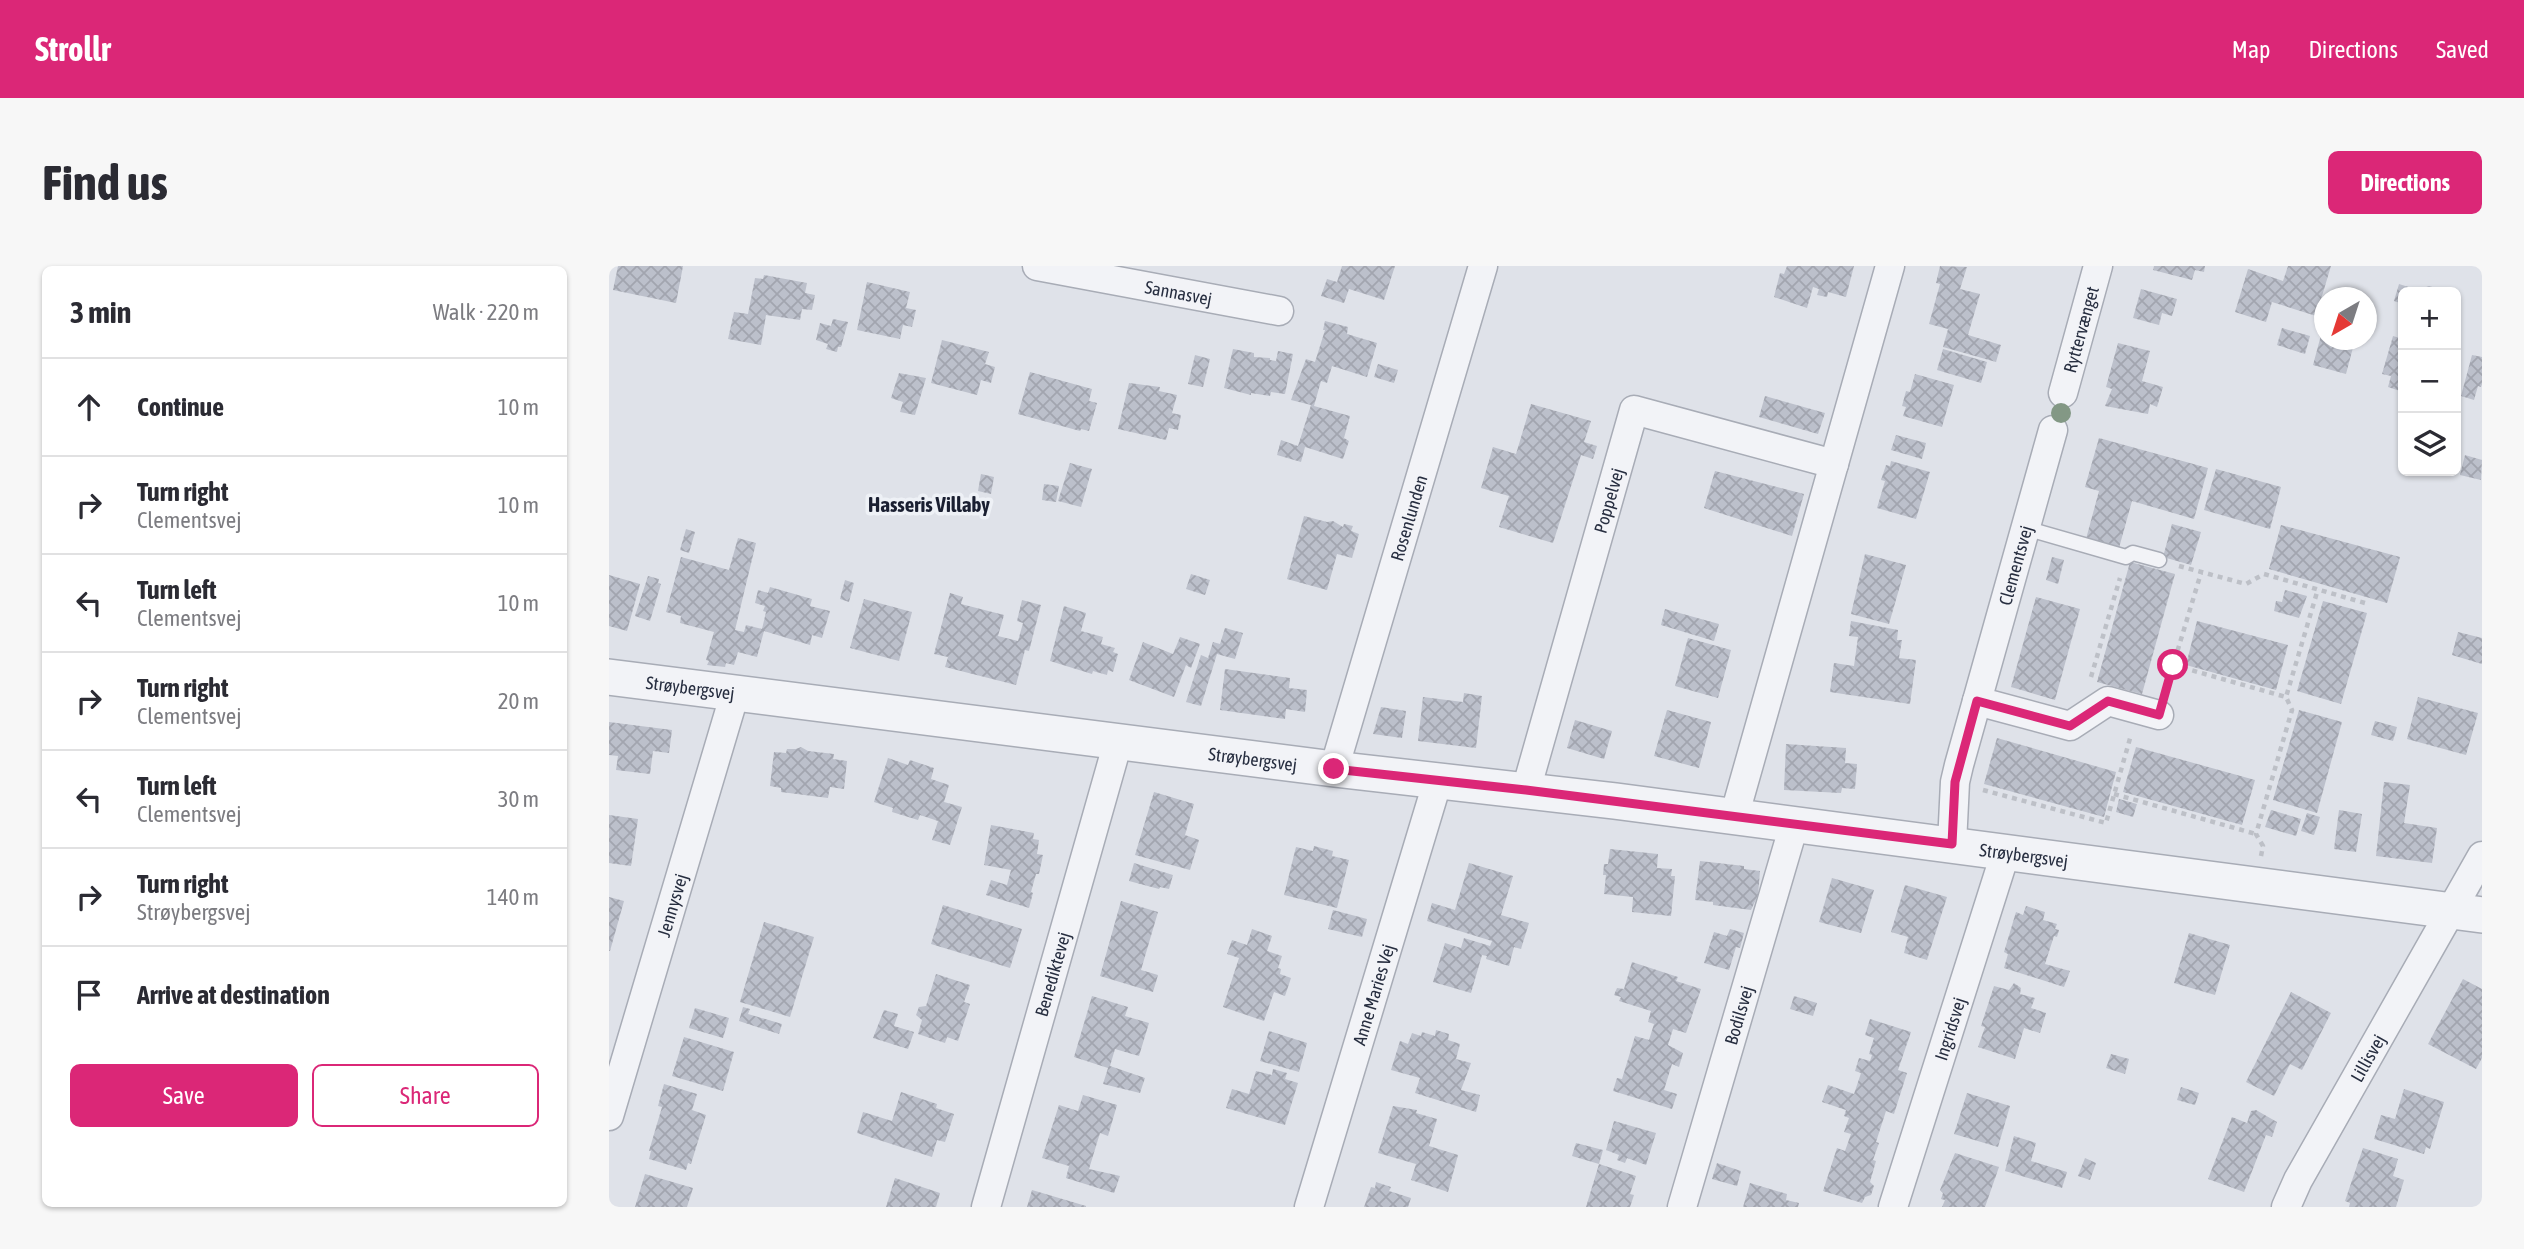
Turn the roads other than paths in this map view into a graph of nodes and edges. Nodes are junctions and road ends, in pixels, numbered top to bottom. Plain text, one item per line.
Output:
1 (1037, 266) edge
2 (1483, 266) edge
3 (1890, 266) edge
4 (2098, 266) edge
5 (1279, 311) dead end
6 (2063, 393) dead end
7 (2053, 430) dead end
8 (1834, 464) junction
9 (2025, 528) junction
10 (2159, 560) road end
11 (609, 677) edge
12 (735, 693) junction
13 (1977, 701) junction
14 (2148, 712) road end
15 (1118, 743) junction
16 (1334, 769) junction
17 (1438, 780) junction
18 (1526, 790) junction
19 (1734, 817) junction
20 (1794, 825) junction
21 (1952, 844) junction
22 (2006, 851) junction
23 (2482, 856) edge
24 (2466, 913) edge
25 (609, 1116) edge
26 (986, 1207) edge
27 (1309, 1207) edge
28 (1682, 1207) edge
29 (1893, 1207) edge
30 (2286, 1207) edge

1 - 5 street, Sannasvej
2 - 16 street, Rosenlunden
3 - 8 street
4 - 6 street, Ryttervænget
7 - 9 street, Clementsvej
8 - 18 street, Poppelvej
8 - 19 street
9 - 10 lane
9 - 13 street, Clementsvej
11 - 12 street, Strøybergsvej
12 - 15 street, Strøybergsvej
12 - 25 street, Jennysvej
13 - 14 street
13 - 21 street, Clementsvej
15 - 16 street, Strøybergsvej
15 - 26 street, Benediktevej
16 - 17 street, Strøybergsvej
17 - 18 street, Strøybergsvej
17 - 27 street, Anne Maries Vej
18 - 19 street, Strøybergsvej
19 - 20 street, Strøybergsvej
20 - 21 street, Strøybergsvej
20 - 28 street, Bodilsvej
21 - 22 street, Strøybergsvej
22 - 24 street, Strøybergsvej
22 - 29 street, Ingridsvej
23 - 24 street, Lillisvej
24 - 30 street, Lillisvej

